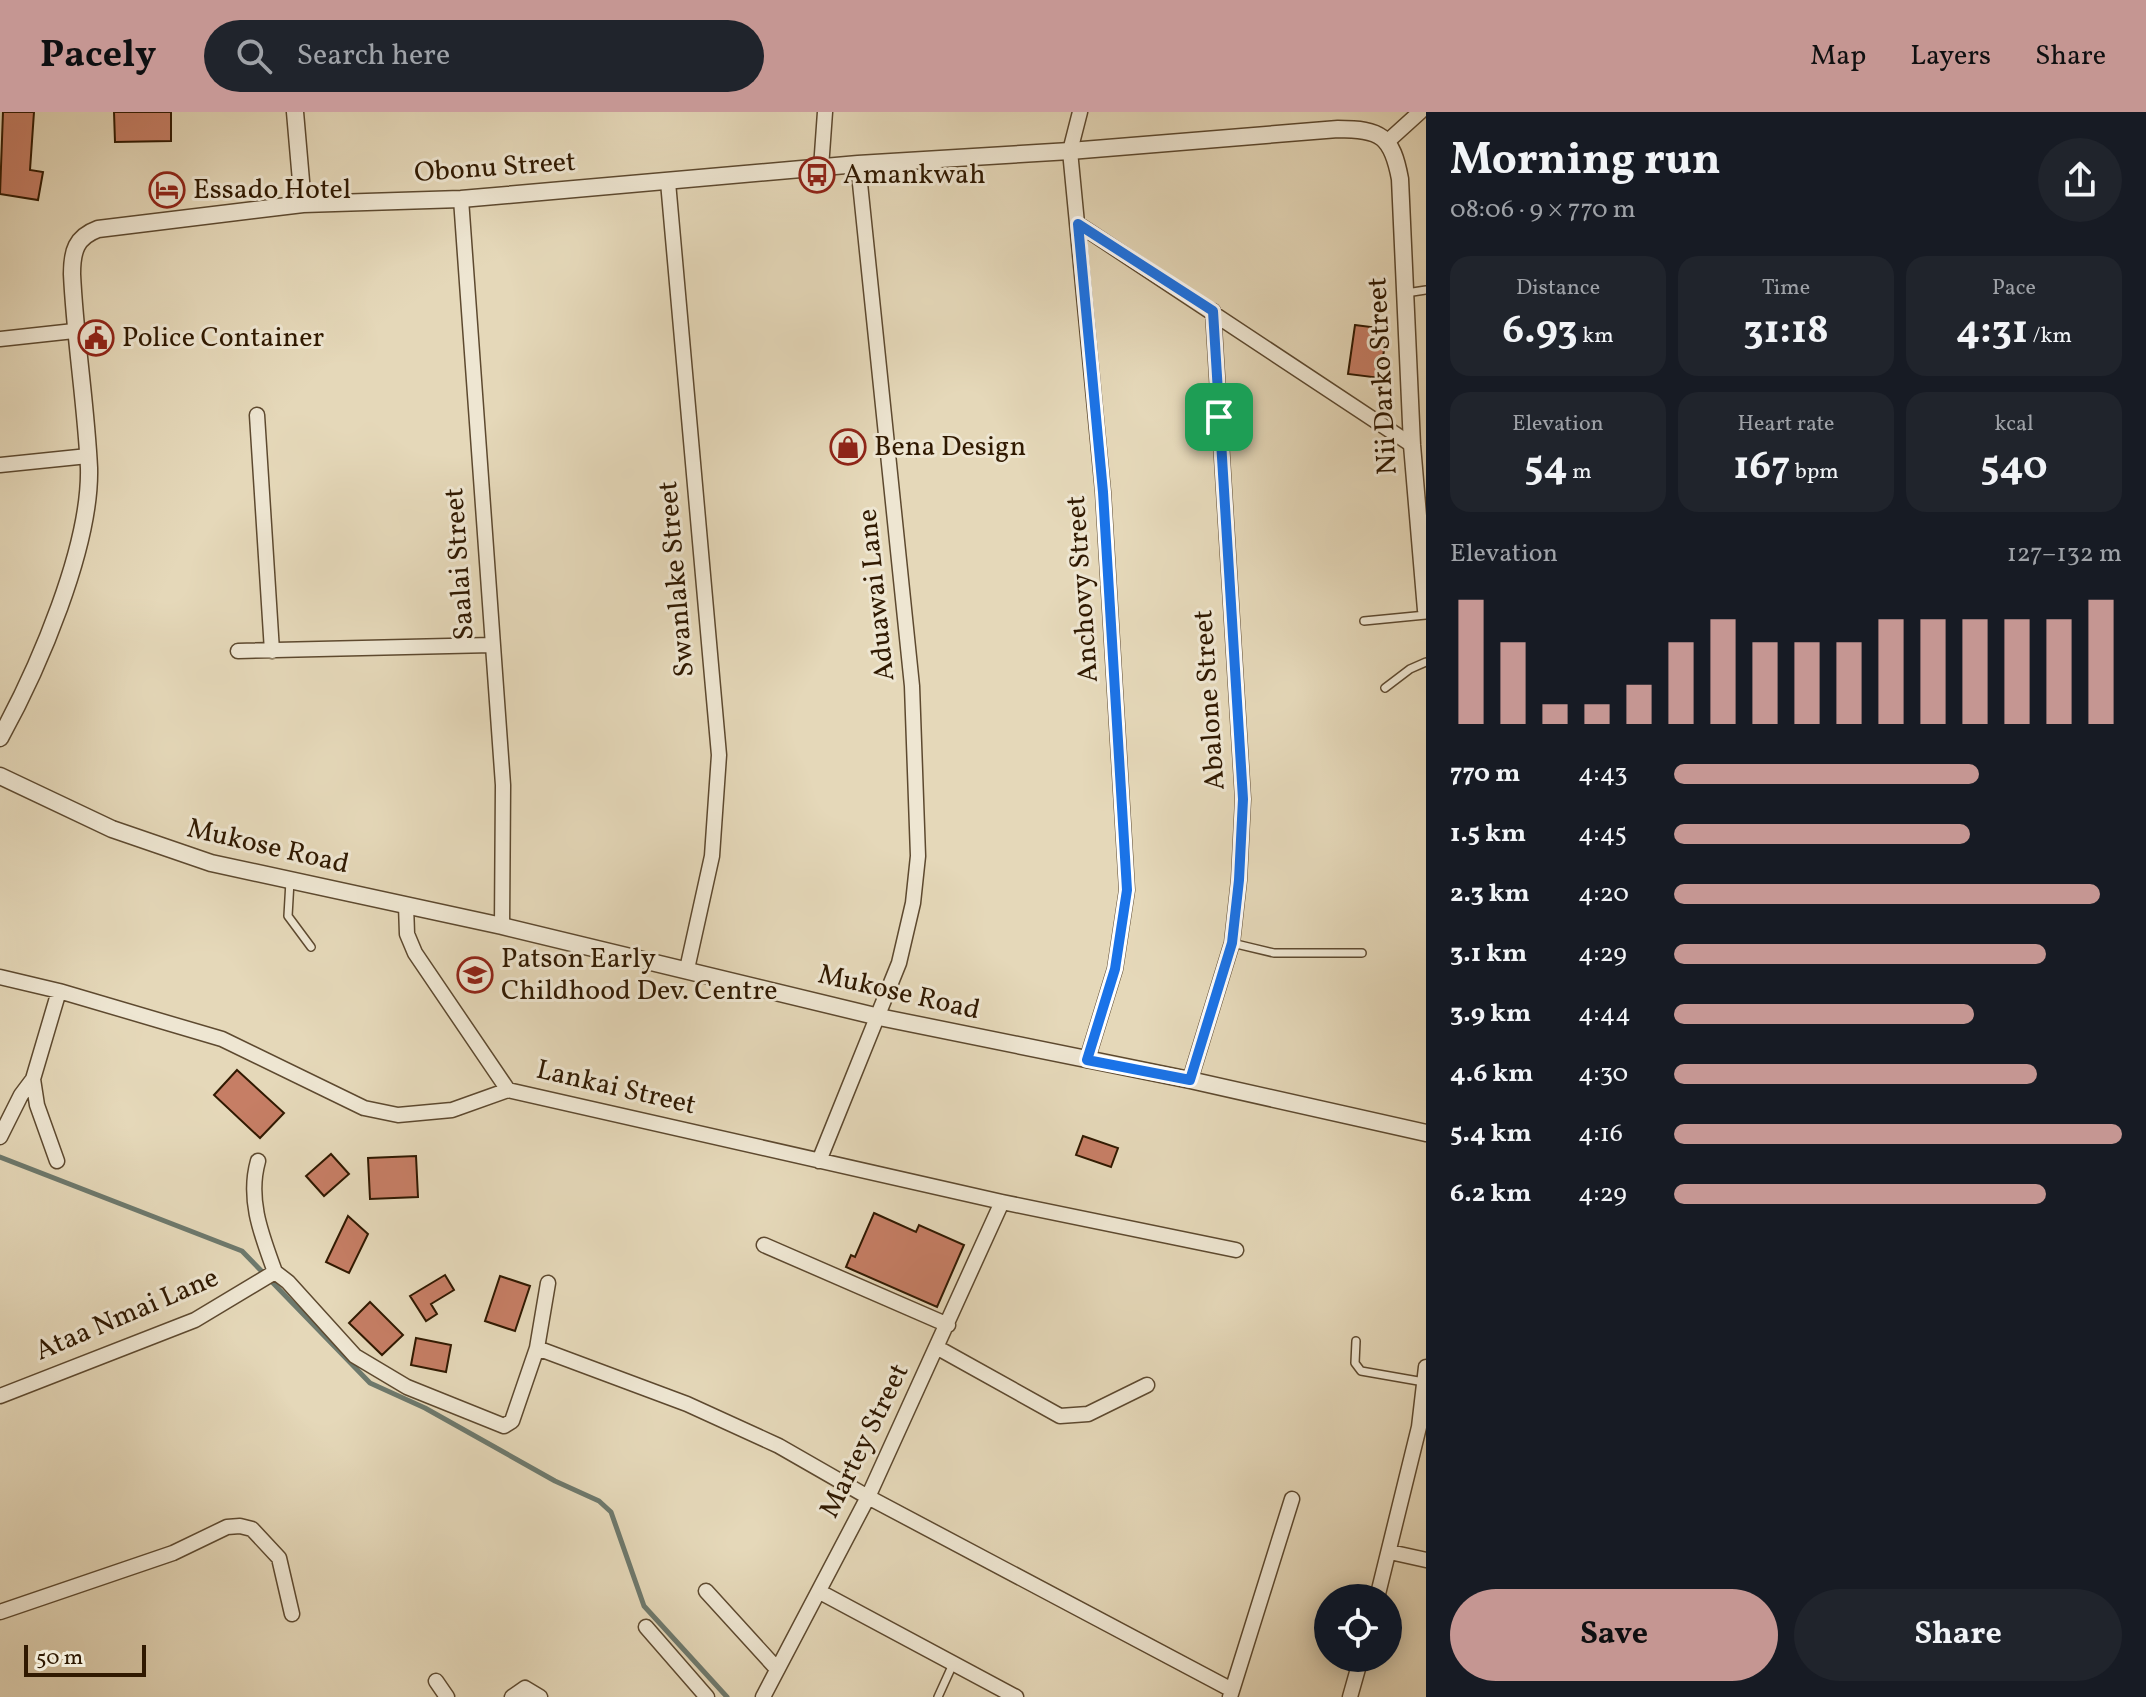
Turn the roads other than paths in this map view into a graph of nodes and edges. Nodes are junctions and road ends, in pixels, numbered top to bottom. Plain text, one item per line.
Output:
1 (295, 112) edge
2 (825, 112) edge
3 (1080, 112) edge
4 (1420, 112) edge
5 (1388, 141) junction
6 (1070, 151) junction
7 (858, 164) junction
8 (821, 168) junction
9 (668, 182) junction
10 (461, 199) junction
11 (303, 204) junction
12 (1078, 224) junction
13 (1426, 290) edge
14 (1404, 293) junction
15 (1213, 311) junction
16 (74, 331) junction
17 (0, 339) edge
18 (257, 415) dead end
19 (1419, 449) edge
20 (88, 456) junction
21 (0, 465) edge
22 (1426, 612) edge
23 (1364, 621) dead end
24 (492, 645) junction
25 (238, 651) dead end
26 (272, 651) junction
27 (1426, 662) edge
28 (1385, 688) dead end
29 (0, 738) edge
30 (0, 776) edge
31 (291, 879) junction
32 (406, 905) junction
33 (502, 926) junction
34 (1232, 943) junction
35 (311, 947) dead end
36 (1362, 953) dead end
37 (687, 969) junction
38 (0, 977) edge
39 (59, 991) junction
40 (879, 1017) junction
41 (1087, 1060) junction
42 (33, 1079) junction
43 (1190, 1080) junction
44 (508, 1090) junction
45 (1426, 1133) edge
46 (0, 1137) edge
47 (57, 1161) dead end
48 (258, 1161) dead end
49 (819, 1161) junction
50 (1002, 1202) junction
51 (764, 1245) dead end
52 (1236, 1250) dead end
53 (273, 1273) junction
54 (548, 1283) dead end
55 (948, 1325) junction
56 (1356, 1341) dead end
57 (537, 1348) junction
58 (938, 1348) junction
59 (1425, 1374) edge
60 (1147, 1385) dead end
61 (0, 1396) edge
62 (868, 1497) junction
63 (1292, 1499) dead end
64 (1390, 1552) junction
65 (1426, 1560) edge
66 (1381, 1584) edge
67 (706, 1591) dead end
68 (820, 1592) junction
69 (0, 1612) edge
70 (292, 1614) dead end
71 (646, 1627) dead end
72 (953, 1664) junction
73 (777, 1669) junction
74 (1357, 1672) edge
75 (436, 1681) dead end
76 (1231, 1693) edge
77 (447, 1697) edge
78 (512, 1697) edge
79 (540, 1697) edge
80 (707, 1697) edge
81 (763, 1697) edge
82 (938, 1697) edge
83 (1016, 1697) edge
84 (1350, 1697) edge

1 - 11 street
2 - 8 street
3 - 6 street, Anchovy Street
4 - 5 street
5 - 6 street, Obonu Street
5 - 14 street, Nii Darko Street
6 - 7 street, Obonu Street
6 - 12 street, Anchovy Street
7 - 8 street, Obonu Street
7 - 40 street, Aduawai Lane
8 - 9 street, Obonu Street
9 - 10 street, Obonu Street
9 - 37 street, Swanlake Street
10 - 11 street, Obonu Street
10 - 24 street, Saalai Street
11 - 16 street, Obonu Street
12 - 15 street
12 - 41 street, Anchovy Street
13 - 14 lane
14 - 19 street, Nii Darko Street
15 - 19 street
15 - 34 street, Abalone Street
16 - 17 street
16 - 20 street, Obonu Street
18 - 26 street
19 - 22 street, Nii Darko Street
20 - 21 street
20 - 29 street, Obonu Street
22 - 23 lane
24 - 26 street
24 - 33 street, Saalai Street
25 - 26 street
27 - 28 lane
30 - 31 street, Mukose Road
31 - 32 street, Mukose Road
31 - 35 lane
32 - 33 street, Mukose Road
32 - 44 street
33 - 37 street, Mukose Road
34 - 36 lane
34 - 43 street, Abalone Street
37 - 40 street, Mukose Road
38 - 39 street, Lankai Street
39 - 42 street
39 - 44 street, Lankai Street
40 - 41 street, Mukose Road
40 - 49 street, Aduawai Lane
41 - 43 street, Mukose Road
42 - 46 street
42 - 47 street
43 - 45 street, Mukose Road
44 - 49 street, Lankai Street
48 - 53 street
49 - 50 street, Lankai Street
50 - 52 street, Lankai Street
50 - 55 street, Martey Street
51 - 55 street
53 - 57 street
53 - 61 street, Ataa Nmai Lane
54 - 57 street
55 - 58 street, Martey Street
56 - 59 lane
57 - 62 street
58 - 60 street
58 - 62 street, Martey Street
59 - 64 street
62 - 68 street, Martey Street
62 - 76 street
63 - 76 street
64 - 65 street
64 - 66 street
67 - 73 street
68 - 72 street
68 - 73 street, Martey Street
69 - 70 street
71 - 80 street
72 - 82 lane
72 - 83 street
73 - 81 street, Martey Street
74 - 84 street
75 - 77 street
78 - 79 street

